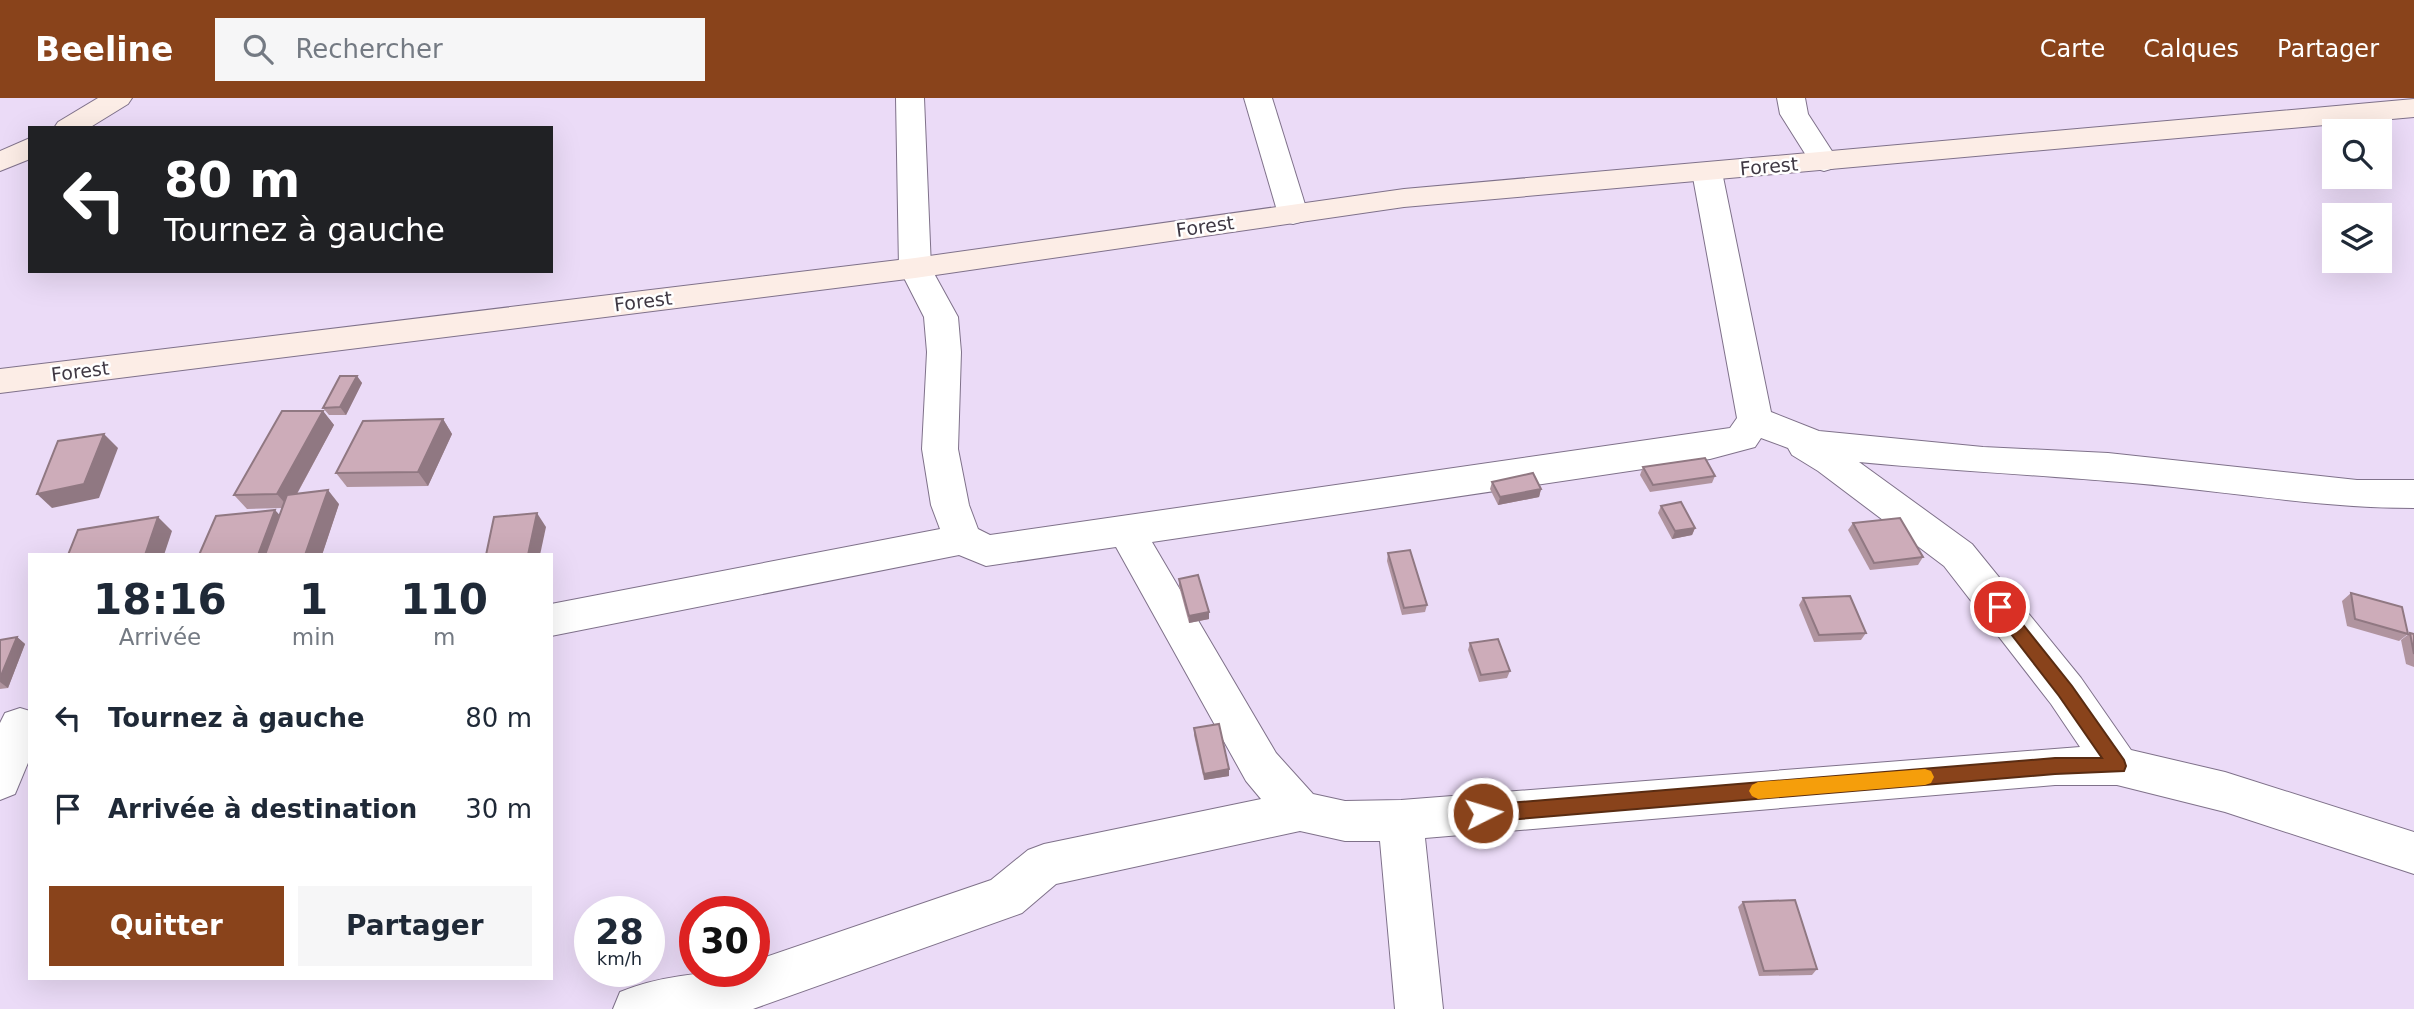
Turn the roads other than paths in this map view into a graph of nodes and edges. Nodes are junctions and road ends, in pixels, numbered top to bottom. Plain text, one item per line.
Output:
1 (118, 98) edge
2 (910, 98) edge
3 (1258, 98) edge
4 (1791, 98) edge
5 (2414, 108) edge
6 (71, 126) edge
7 (28, 148) edge
8 (0, 162) edge
9 (1824, 162) junction
10 (1707, 172) junction
11 (1293, 214) junction
12 (915, 268) junction
13 (0, 381) edge
14 (1769, 426) junction
15 (2414, 494) edge
16 (1128, 532) junction
17 (963, 539) junction
18 (553, 620) edge
19 (17, 726) edge
20 (2117, 766) junction
21 (0, 780) edge
22 (1300, 811) junction
23 (1401, 820) junction
24 (2414, 853) edge
25 (637, 1009) edge
26 (1419, 1009) edge

1 - 6 street
2 - 12 street
3 - 11 street
4 - 9 street
5 - 9 street, Forest
7 - 8 street
9 - 10 street, Forest
10 - 11 street, Forest
10 - 14 street
11 - 12 street, Forest
12 - 13 street, Forest
12 - 17 street
14 - 15 street
14 - 16 street
14 - 20 street
16 - 17 street
16 - 22 street
17 - 18 street
19 - 21 street
20 - 23 street
20 - 24 street
22 - 23 street
22 - 25 street
23 - 26 street

